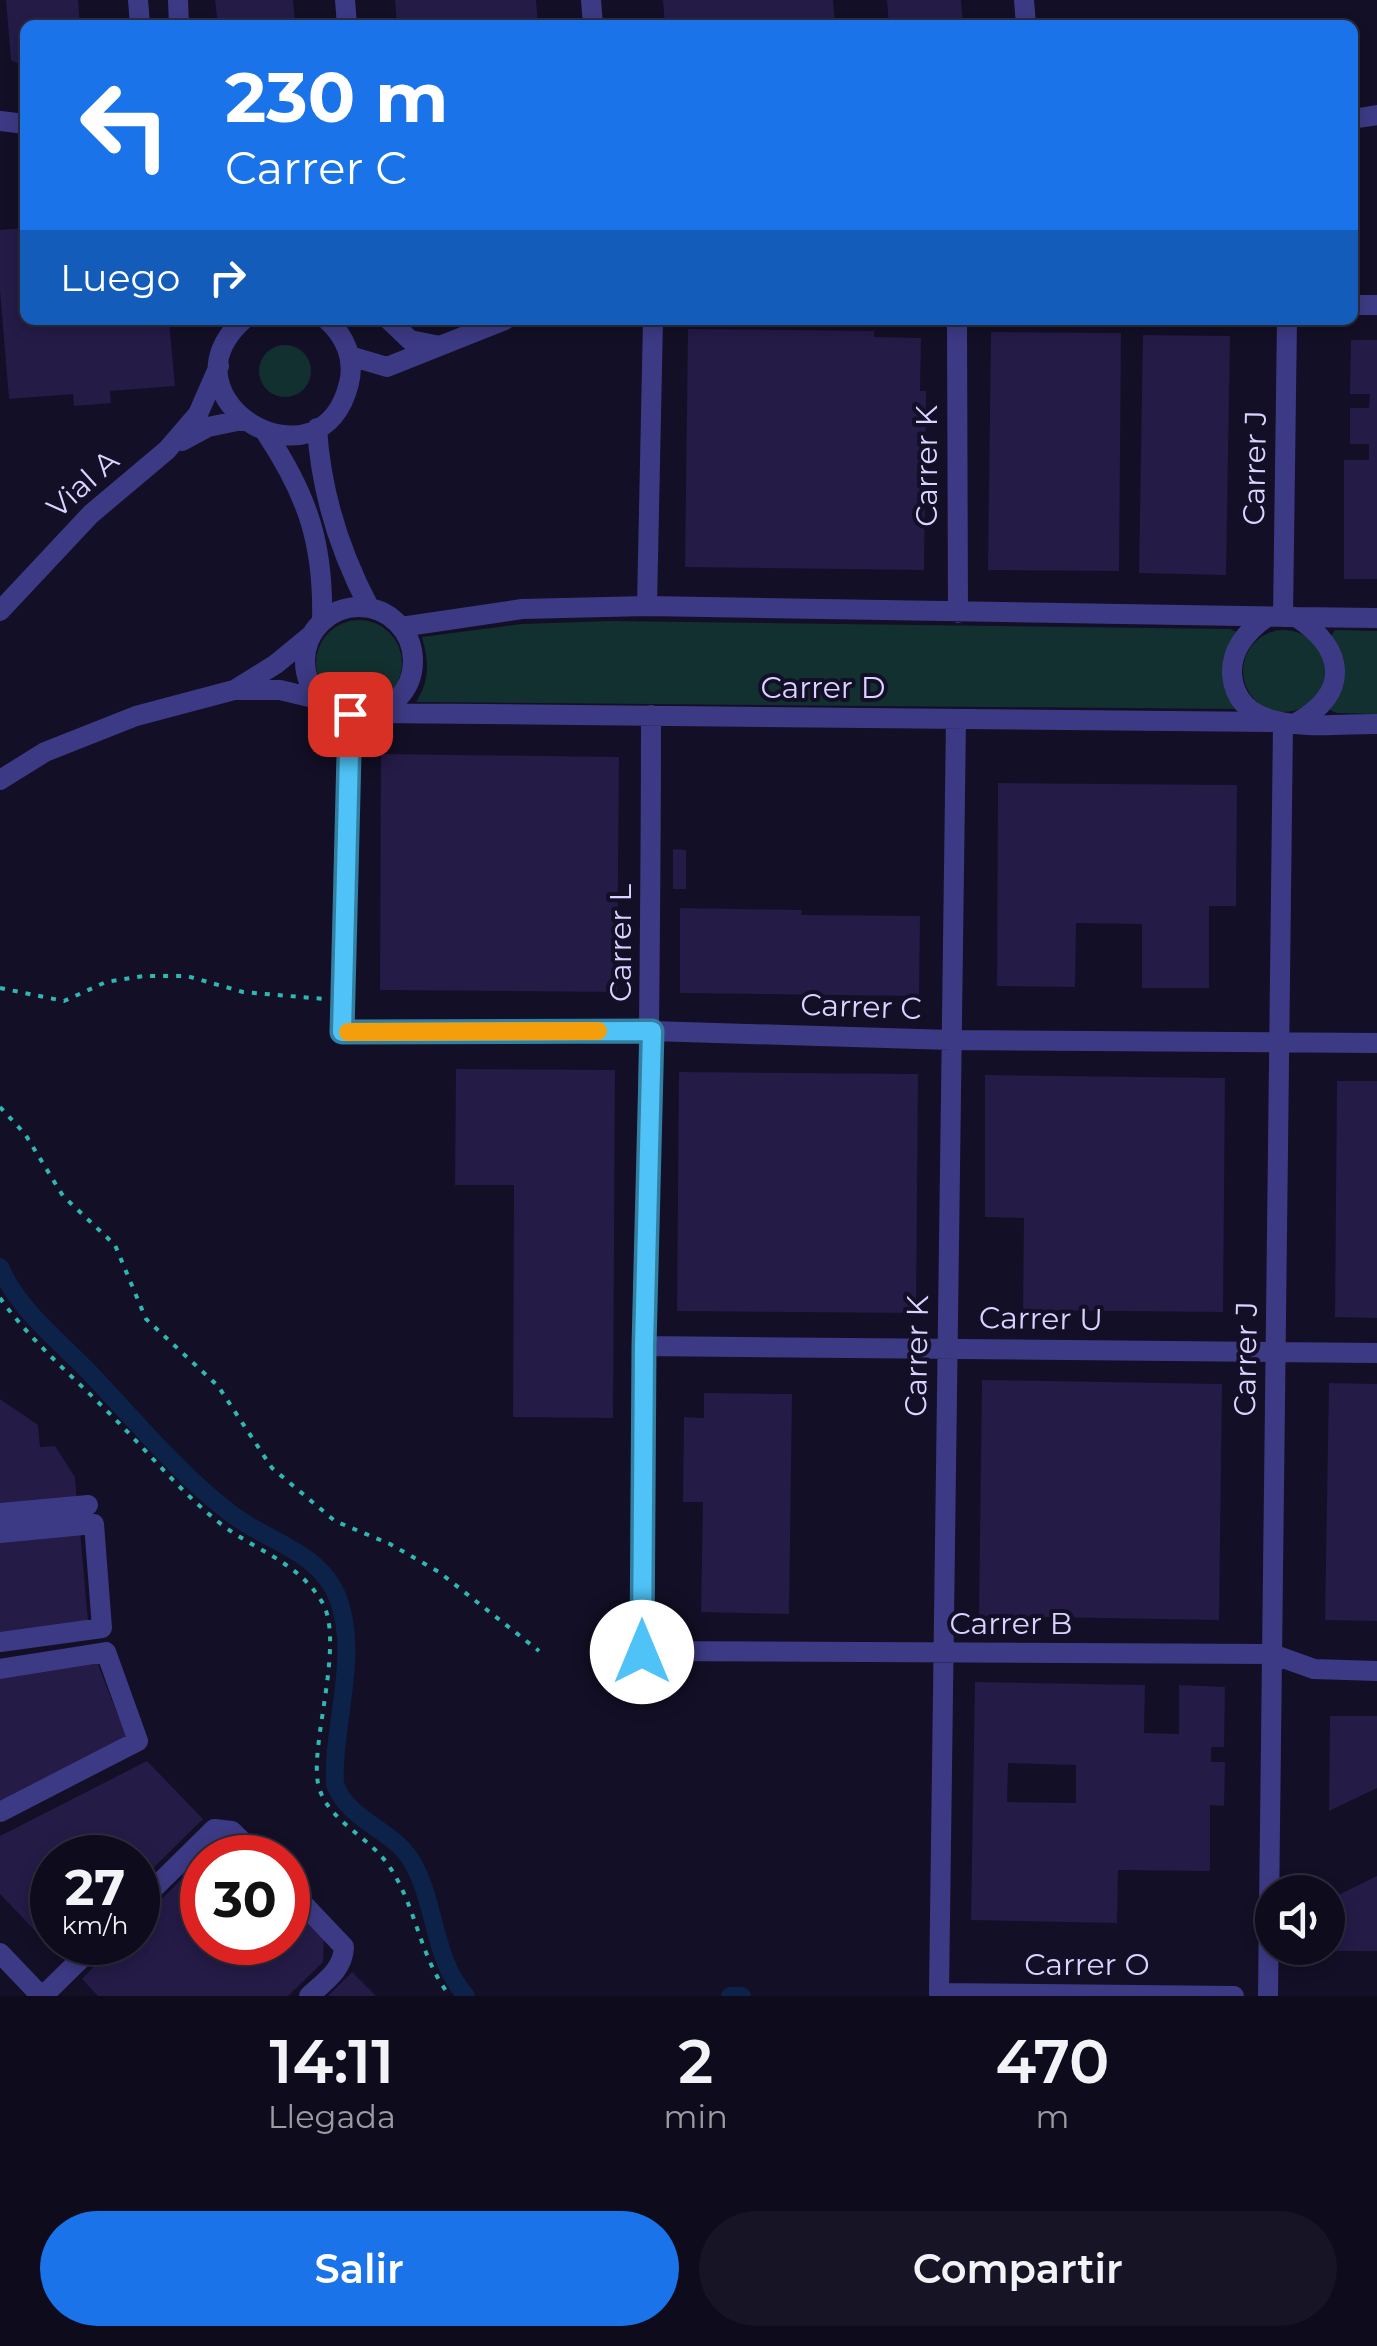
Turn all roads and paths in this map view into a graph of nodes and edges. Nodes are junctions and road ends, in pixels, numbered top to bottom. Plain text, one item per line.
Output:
1 (237, 325) edge
2 (331, 325) edge
3 (395, 325) edge
4 (493, 325) edge
5 (653, 325) edge
6 (957, 325) edge
7 (1287, 325) edge
8 (442, 346) junction
9 (350, 356) junction
10 (219, 366) junction
11 (242, 420) junction
12 (316, 428) junction
13 (266, 433) junction
14 (168, 450) junction
15 (647, 606) junction
16 (369, 608) junction
17 (0, 610) edge
18 (958, 613) junction
19 (1282, 617) junction
20 (1377, 618) edge
21 (402, 627) junction
22 (317, 628) junction
23 (234, 690) junction
24 (322, 700) junction
25 (374, 712) junction
26 (350, 714) junction
27 (651, 715) junction
28 (956, 719) junction
29 (1283, 723) junction
30 (1377, 724) edge
31 (0, 780) edge
32 (0, 988) edge
33 (344, 1000) junction
34 (652, 1031) junction
35 (951, 1040) junction
36 (1278, 1041) junction
37 (1377, 1042) edge
38 (0, 1107) edge
39 (0, 1298) edge
40 (644, 1346) junction
41 (947, 1348) junction
42 (1276, 1352) junction
43 (1377, 1353) edge
44 (88, 1504) dead end
45 (0, 1513) edge
46 (0, 1533) edge
47 (0, 1642) edge
48 (539, 1651) dead end
49 (642, 1652) joint
50 (943, 1654) junction
51 (1272, 1654) junction
52 (0, 1669) edge
53 (1377, 1670) edge
54 (0, 1812) edge
55 (208, 1835) edge
56 (237, 1835) edge
57 (180, 1863) edge
58 (160, 1882) edge
59 (310, 1911) edge
60 (0, 1954) edge
61 (74, 1965) edge
62 (939, 1993) joint
63 (42, 1996) edge
64 (309, 1996) edge
65 (450, 1996) edge
66 (1186, 1996) edge
67 (1234, 1996) edge
68 (1268, 1996) edge

1 - 10 street, Vial A
2 - 9 street
3 - 8 street
4 - 8 street
5 - 15 street
6 - 18 street, Carrer K
7 - 19 street, Carrer J
8 - 9 street
9 - 12 street
10 - 11 street
10 - 14 street, Vial A
11 - 13 street
11 - 14 street, Vial A
12 - 13 street
12 - 16 street
13 - 22 street
14 - 17 street, Vial A
15 - 18 street
15 - 21 street
16 - 21 street
16 - 22 street
18 - 19 street
19 - 20 street
19 - 29 street
19 - 29 street
21 - 25 street
22 - 23 street
22 - 24 street
23 - 24 street
23 - 31 street
24 - 26 street
25 - 26 street
25 - 27 street, Carrer D
26 - 33 street
27 - 28 street, Carrer D
27 - 34 street, Carrer L
28 - 29 street, Carrer D
28 - 35 street, Carrer K
29 - 30 street, Carrer D
29 - 36 street, Carrer J
32 - 33 path
33 - 34 street, Carrer C
34 - 35 street, Carrer C
34 - 40 street, Carrer L
35 - 36 street, Carrer C
35 - 41 street, Carrer K
36 - 37 street, Carrer C
36 - 42 street, Carrer J
38 - 48 path
39 - 65 path
40 - 41 street, Carrer U
40 - 49 street, Carrer L
41 - 42 street, Carrer U
41 - 50 street, Carrer K
42 - 43 street, Carrer U
42 - 51 street, Carrer J
44 - 45 street
46 - 47 street
49 - 50 street, Carrer B
50 - 51 street, Carrer B
50 - 62 street, Carrer K
51 - 53 street, Carrer B
51 - 68 street, Carrer J
52 - 54 street
55 - 56 street
57 - 58 street
59 - 64 street
60 - 63 street
61 - 63 street
62 - 66 street, Carrer O
66 - 67 street, Carrer O

